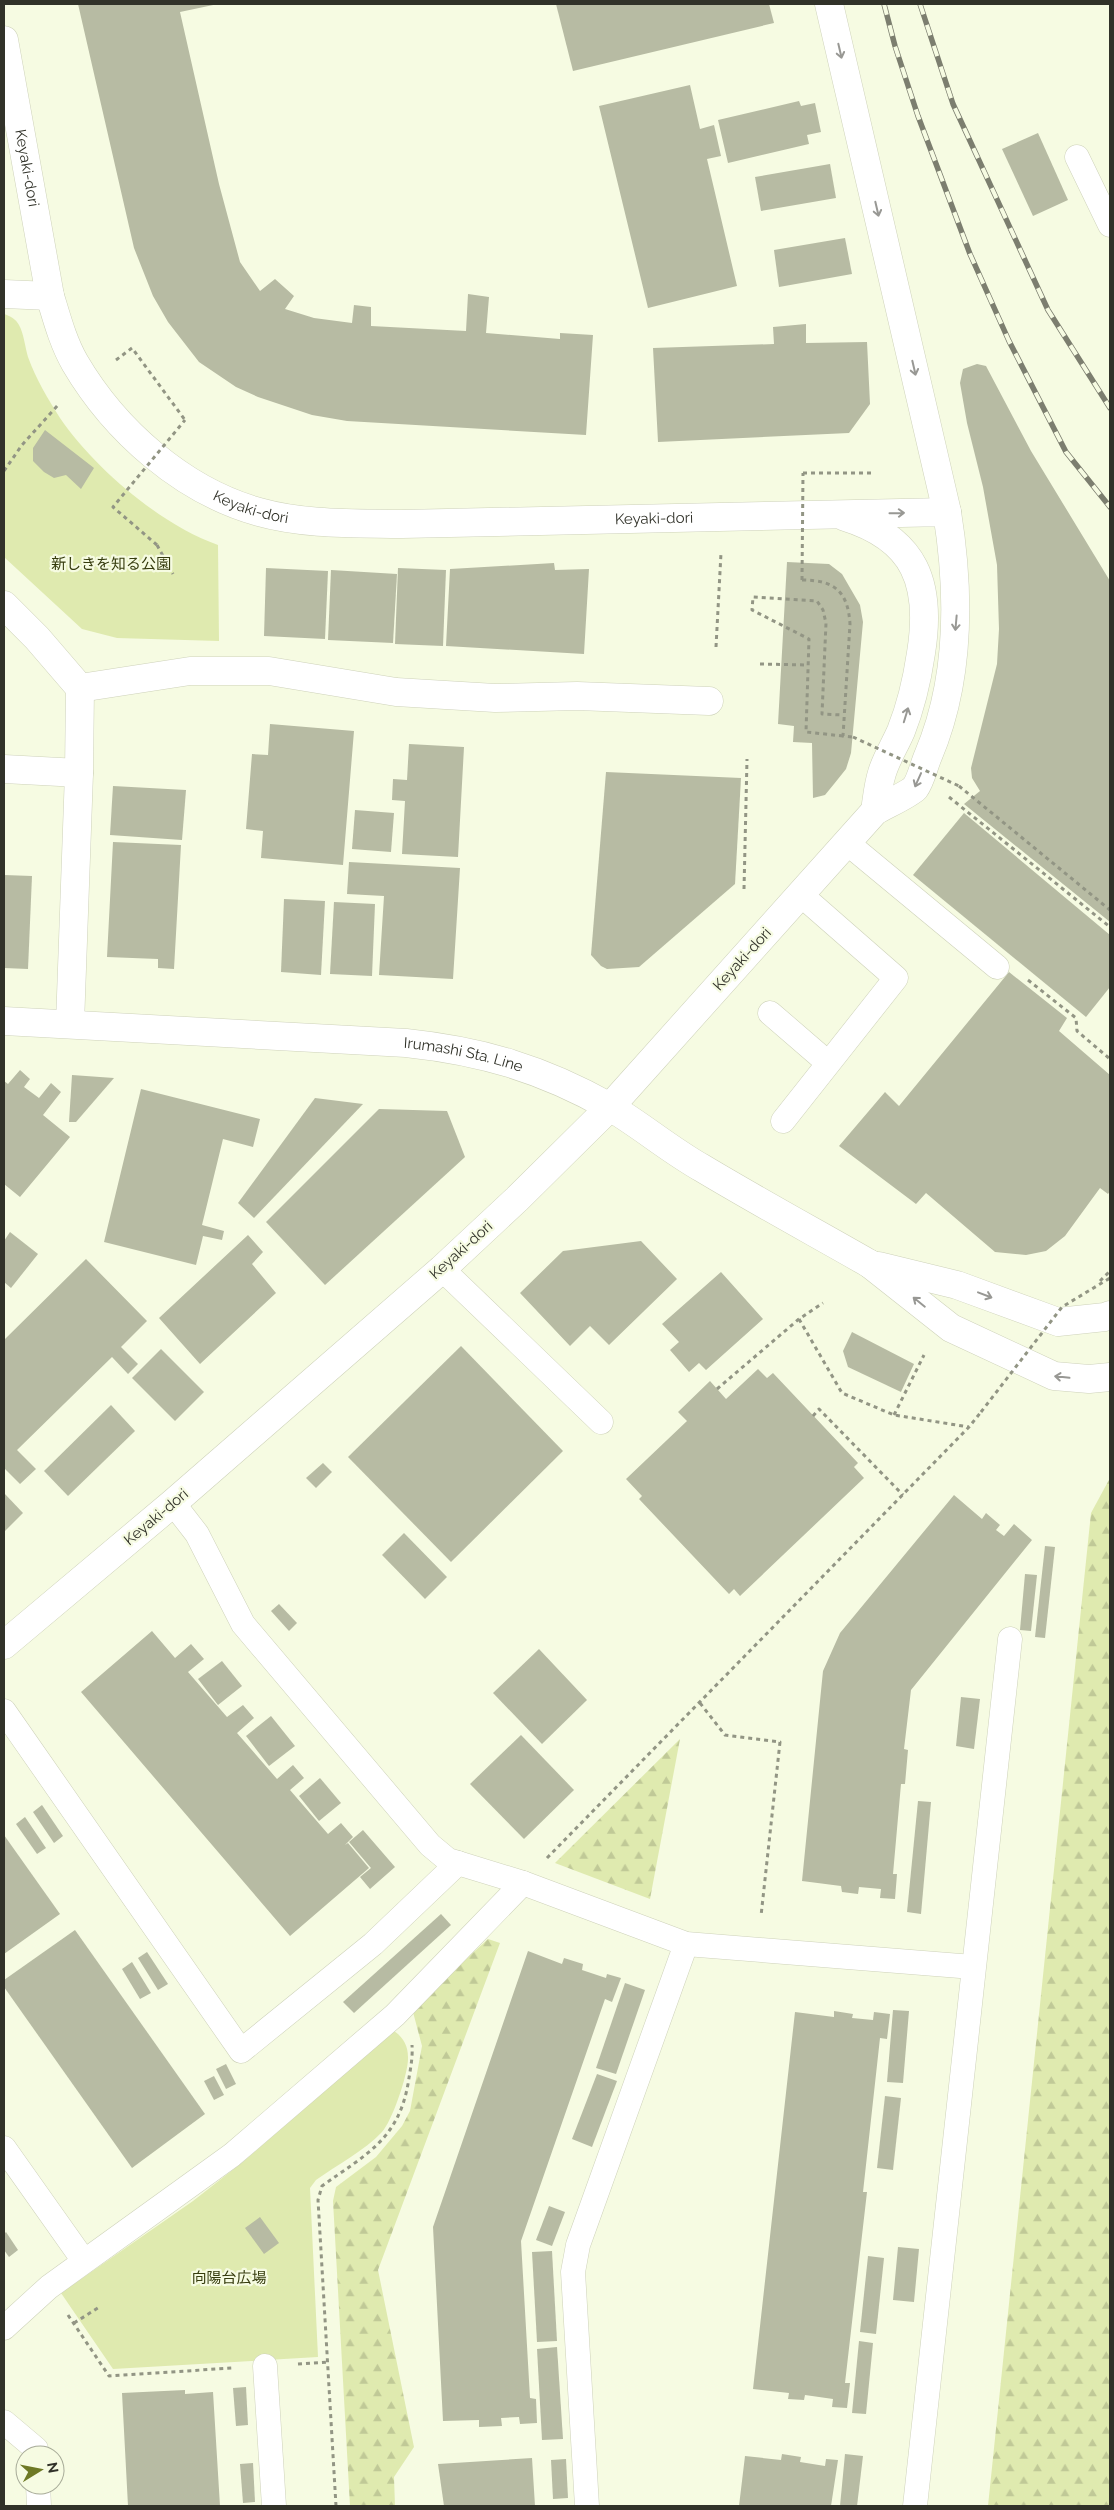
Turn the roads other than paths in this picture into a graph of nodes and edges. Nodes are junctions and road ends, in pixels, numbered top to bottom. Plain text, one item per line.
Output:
1 (829, 4) edge
2 (4, 40) edge
3 (1077, 157) dead end
4 (1110, 225) edge
5 (4, 294) edge
6 (50, 296) junction
7 (947, 512) junction
8 (813, 514) junction
9 (4, 605) edge
10 (80, 688) junction
11 (709, 701) dead end
12 (4, 769) edge
13 (80, 772) junction
14 (875, 811) junction
15 (846, 842) junction
16 (800, 894) junction
17 (997, 967) road end
18 (770, 1013) dead end
19 (4, 1021) edge
20 (70, 1024) junction
21 (828, 1063) junction
22 (610, 1107) junction
23 (783, 1121) dead end
24 (870, 1264) junction
25 (442, 1269) junction
26 (1110, 1315) edge
27 (1110, 1377) edge
28 (601, 1422) dead end
29 (173, 1503) junction
30 (1010, 1640) dead end
31 (4, 1644) edge
32 (4, 1711) edge
33 (458, 1863) junction
34 (523, 1883) junction
35 (686, 1944) junction
36 (973, 1967) junction
37 (4, 2148) edge
38 (84, 2261) junction
39 (4, 2328) edge
40 (265, 2366) road end
41 (4, 2422) edge
42 (31, 2445) edge
43 (274, 2506) edge
44 (587, 2506) edge
45 (914, 2506) edge

1 -> 7 street
2 - 6 street, Keyaki-dori
3 - 4 lane
5 - 6 street
6 - 8 street, Keyaki-dori
8 -> 7 street, Keyaki-dori
7 -> 14 street, Keyaki-dori
14 -> 8 street, Keyaki-dori
9 - 10 street
10 - 11 street
10 - 13 street
12 - 13 street
13 - 20 street
14 - 15 street, Keyaki-dori
15 - 16 street, Keyaki-dori
15 - 17 lane
16 - 21 lane
16 - 22 street, Keyaki-dori
18 - 21 lane
19 - 20 street, Irumashi Sta. Line
20 - 22 street, Irumashi Sta. Line
21 - 23 lane
22 - 24 street, Irumashi Sta. Line
22 - 25 street, Keyaki-dori
24 -> 26 street
27 -> 24 street
25 - 28 lane
25 - 29 street, Keyaki-dori
29 - 31 street, Keyaki-dori
29 - 33 lane
30 - 36 lane
32 - 33 lane
33 - 34 lane
34 - 35 lane
34 - 38 lane
35 - 36 lane
35 - 44 lane
36 - 45 lane
37 - 38 lane
38 - 39 lane
40 - 43 lane
41 - 42 lane

